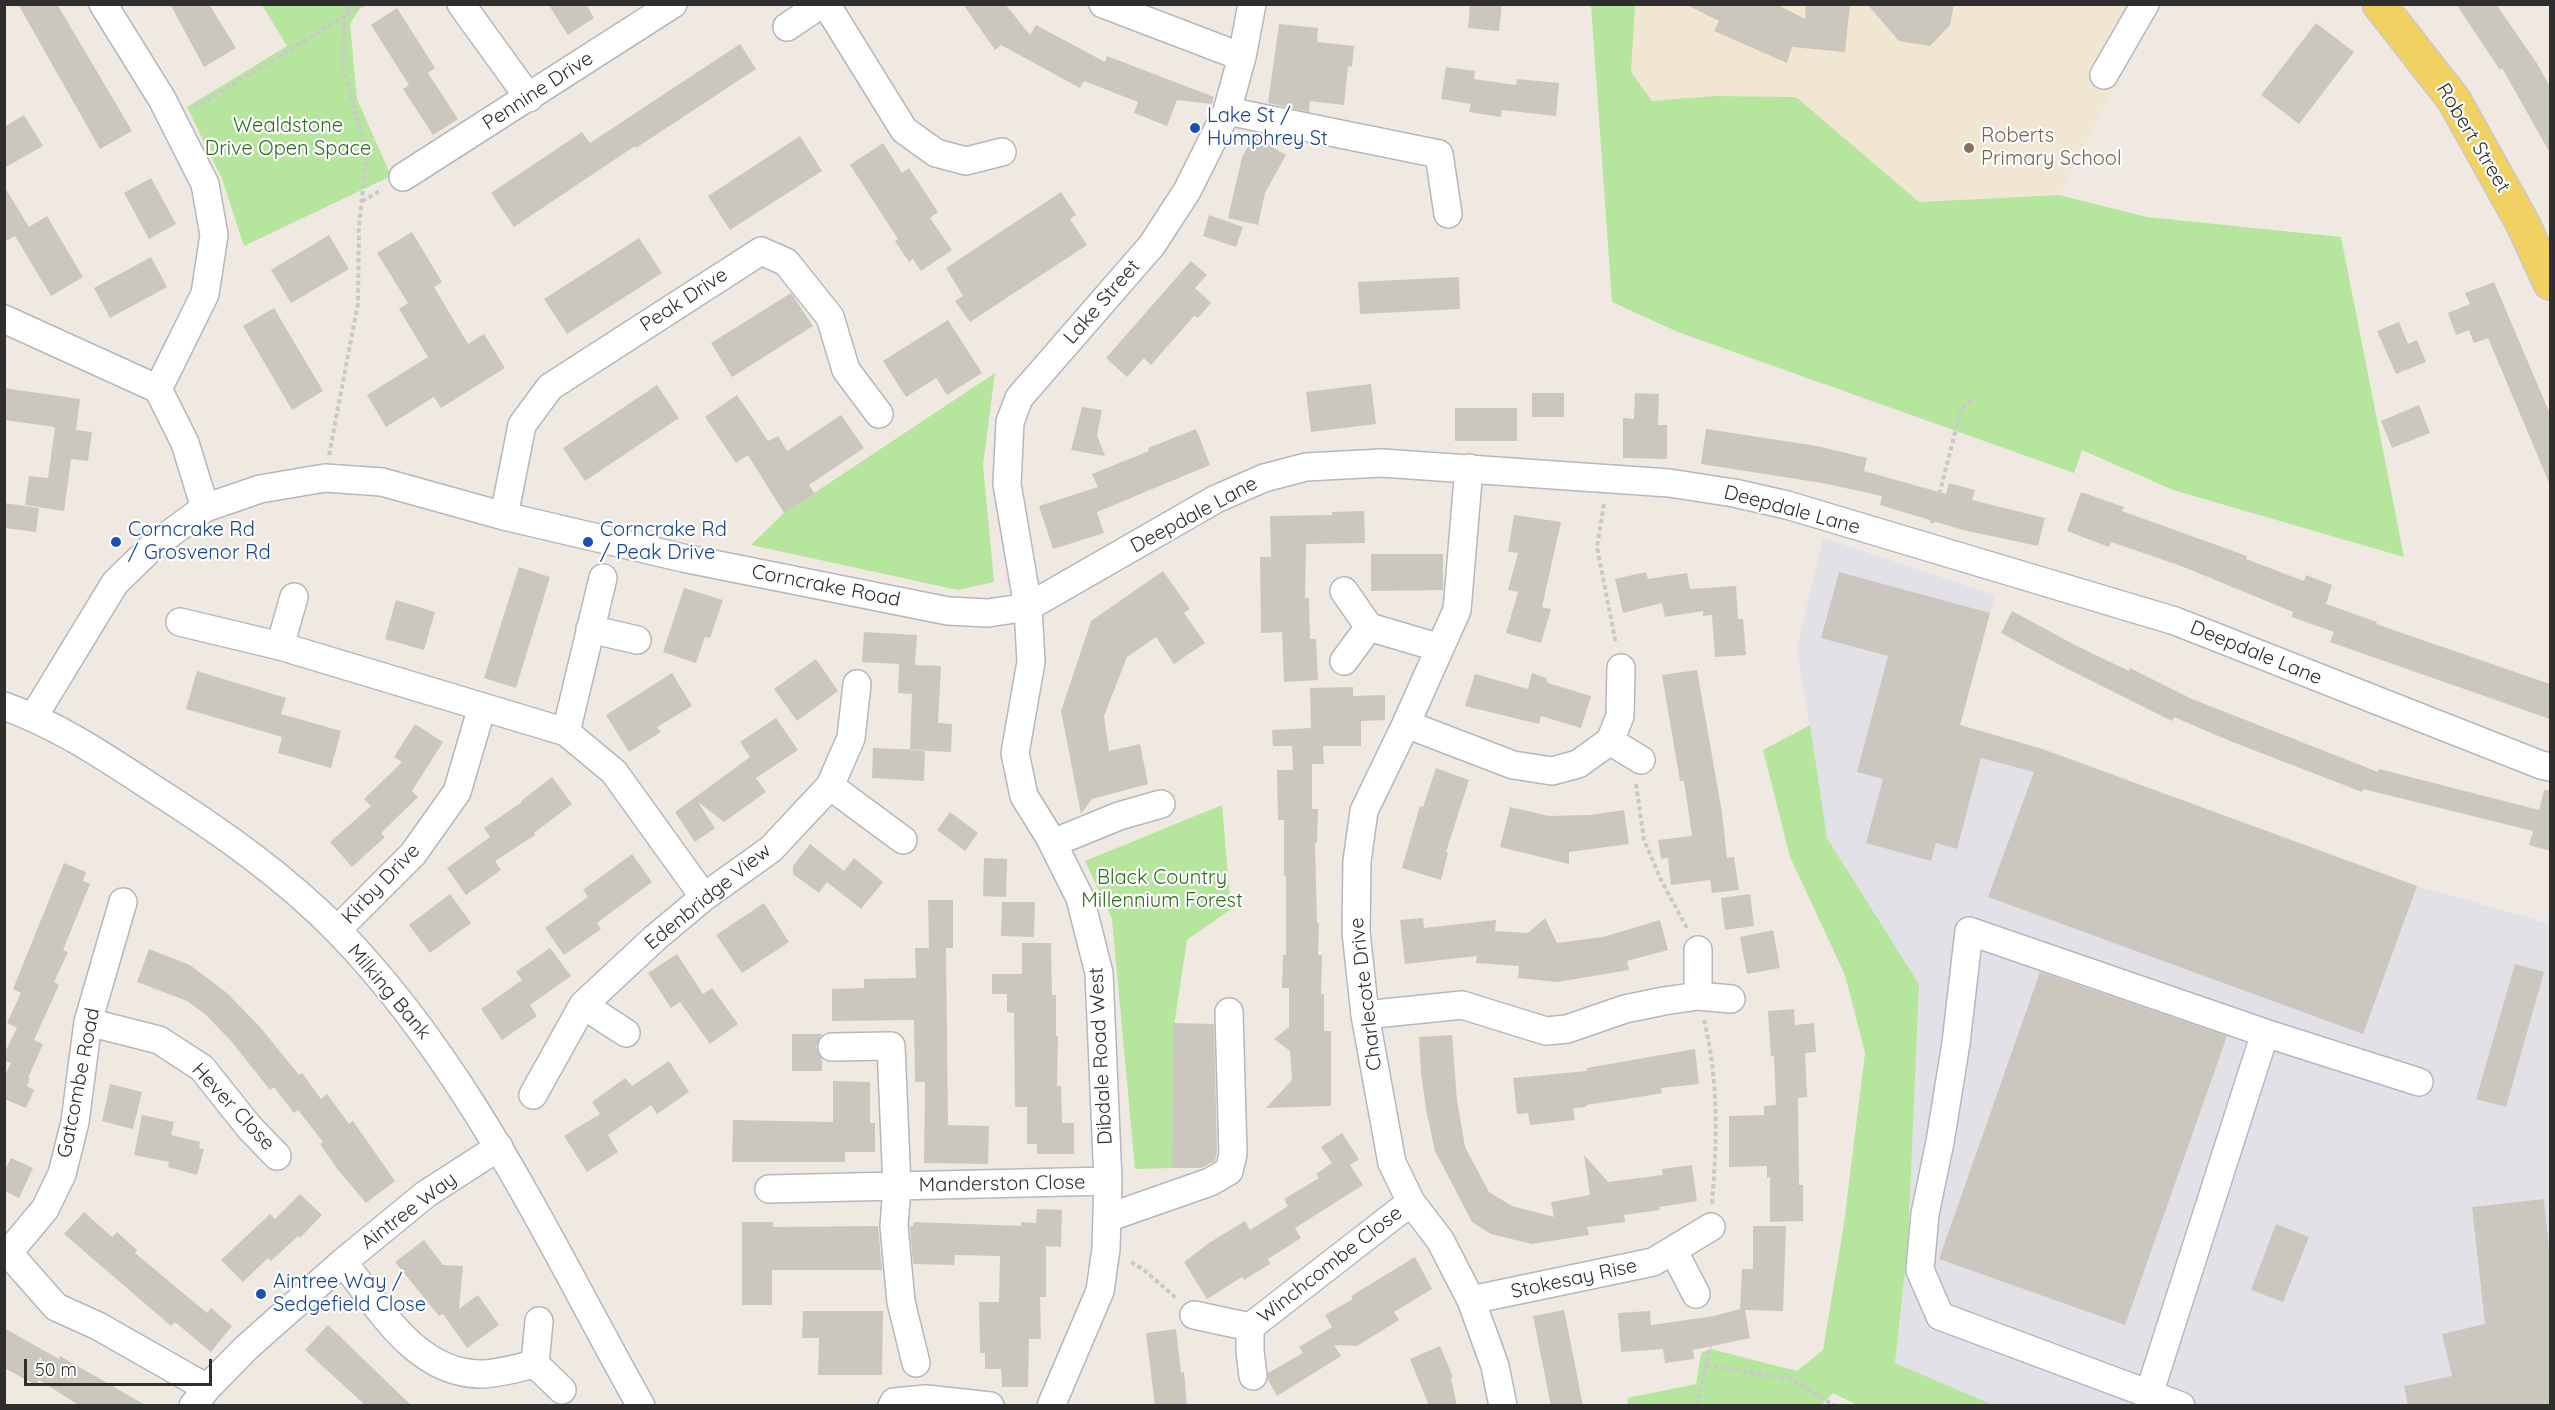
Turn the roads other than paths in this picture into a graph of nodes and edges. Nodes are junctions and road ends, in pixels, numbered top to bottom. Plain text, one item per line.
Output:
1 (103, 4) edge
2 (461, 4) edge
3 (673, 4) edge
4 (821, 4) edge
5 (826, 4) edge
6 (1103, 4) edge
7 (1252, 4) edge
8 (2145, 4) edge
9 (2379, 4) edge
10 (787, 27) dead end
11 (1242, 57) junction
12 (2104, 75) dead end
13 (530, 98) junction
14 (1227, 111) junction
15 (1002, 152) dead end
16 (403, 177) dead end
17 (1448, 214) dead end
18 (2550, 283) edge
19 (4, 319) edge
20 (158, 389) junction
21 (879, 414) dead end
22 (1469, 468) junction
23 (205, 508) junction
24 (504, 516) junction
25 (603, 578) dead end
26 (1344, 591) dead end
27 (294, 597) dead end
28 (1028, 606) junction
29 (180, 622) dead end
30 (1369, 627) junction
31 (590, 629) junction
32 (637, 640) dead end
33 (280, 646) junction
34 (1440, 648) junction
35 (1344, 661) dead end
36 (1621, 668) road end
37 (857, 684) dead end
38 (4, 705) edge
39 (482, 707) junction
40 (34, 716) junction
41 (1406, 724) junction
42 (566, 732) junction
43 (1610, 741) junction
44 (1641, 760) road end
45 (2550, 767) edge
46 (830, 786) junction
47 (1161, 804) dead end
48 (903, 840) dead end
49 (1053, 843) junction
50 (704, 897) junction
51 (123, 902) dead end
52 (337, 930) junction
53 (1698, 950) road end
54 (1698, 996) junction
55 (1731, 999) dead end
56 (583, 1005) junction
57 (1229, 1012) dead end
58 (1365, 1015) junction
59 (88, 1022) junction
60 (626, 1033) dead end
61 (2265, 1033) junction
62 (832, 1047) dead end
63 (2419, 1082) dead end
64 (533, 1095) dead end
65 (499, 1147) junction
66 (277, 1156) dead end
67 (1108, 1181) junction
68 (897, 1186) junction
69 (769, 1189) dead end
70 (1411, 1202) junction
71 (1107, 1218) junction
72 (1711, 1227) road end
73 (7, 1250) edge
74 (1673, 1250) junction
75 (343, 1262) junction
76 (1696, 1294) road end
77 (1472, 1300) junction
78 (1194, 1314) road end
79 (539, 1321) dead end
80 (1250, 1328) junction
81 (916, 1363) dead end
82 (535, 1364) junction
83 (1253, 1376) dead end
84 (562, 1390) dead end
85 (2149, 1394) junction
86 (200, 1397) edge
87 (641, 1406) edge
88 (892, 1406) edge
89 (990, 1406) edge
90 (1051, 1406) edge
91 (1503, 1406) edge
92 (2181, 1406) edge

1 - 20 street
2 - 13 street
3 - 13 street, Pennine Drive
4 - 10 street
5 - 15 street
6 - 11 street
7 - 11 street, Lake Street
8 - 12 street
9 - 18 main road, Robert Street
11 - 14 street, Lake Street
13 - 16 street, Pennine Drive
14 - 17 street
14 - 28 street, Lake Street
19 - 20 street
20 - 23 street
21 - 24 street, Peak Drive
22 - 28 street, Deepdale Lane
22 - 34 street, Charlecote Drive
22 - 45 street, Deepdale Lane
23 - 24 street, Corncrake Road
23 - 40 street
24 - 28 street, Corncrake Road
25 - 31 street
26 - 30 street
27 - 33 street
28 - 49 street, Dibdale Road West
29 - 33 street
30 - 34 street
30 - 35 street
31 - 32 street
31 - 42 street
33 - 39 street
34 - 41 street, Charlecote Drive
36 - 43 street
37 - 46 street, Edenbridge View
38 - 40 street, Milking Bank
39 - 42 street
39 - 52 street, Kirby Drive
40 - 52 street, Milking Bank
41 - 43 street
41 - 58 street, Charlecote Drive
42 - 50 street
43 - 44 street
46 - 48 street
46 - 50 street, Edenbridge View
47 - 49 street
49 - 67 street, Dibdale Road West
50 - 56 street, Edenbridge View
51 - 59 street, Gatcombe Road
52 - 65 street, Milking Bank
53 - 54 street
54 - 55 street
54 - 58 street
56 - 60 street
56 - 64 street, Edenbridge View
57 - 71 street
58 - 70 street, Charlecote Drive
59 - 66 street, Hever Close
59 - 73 street, Gatcombe Road
61 - 63 street
61 - 85 street
61 - 85 street
62 - 68 street, Manderston Close
65 - 75 street, Aintree Way
65 - 87 street, Milking Bank
67 - 68 street, Manderston Close
67 - 71 street, Dibdale Road West
68 - 69 street, Manderston Close
68 - 81 street
70 - 77 street, Charlecote Drive
70 - 80 street, Winchcombe Close
71 - 90 street, Dibdale Road West
72 - 74 street, Stokesay Rise
73 - 86 street
74 - 76 street
74 - 77 street, Stokesay Rise
75 - 82 street
75 - 86 street, Aintree Way
77 - 91 street, Charlecote Drive
78 - 80 street, Winchcombe Close
79 - 82 street
80 - 83 street, Winchcombe Close
82 - 84 street
85 - 92 street
88 - 89 street

